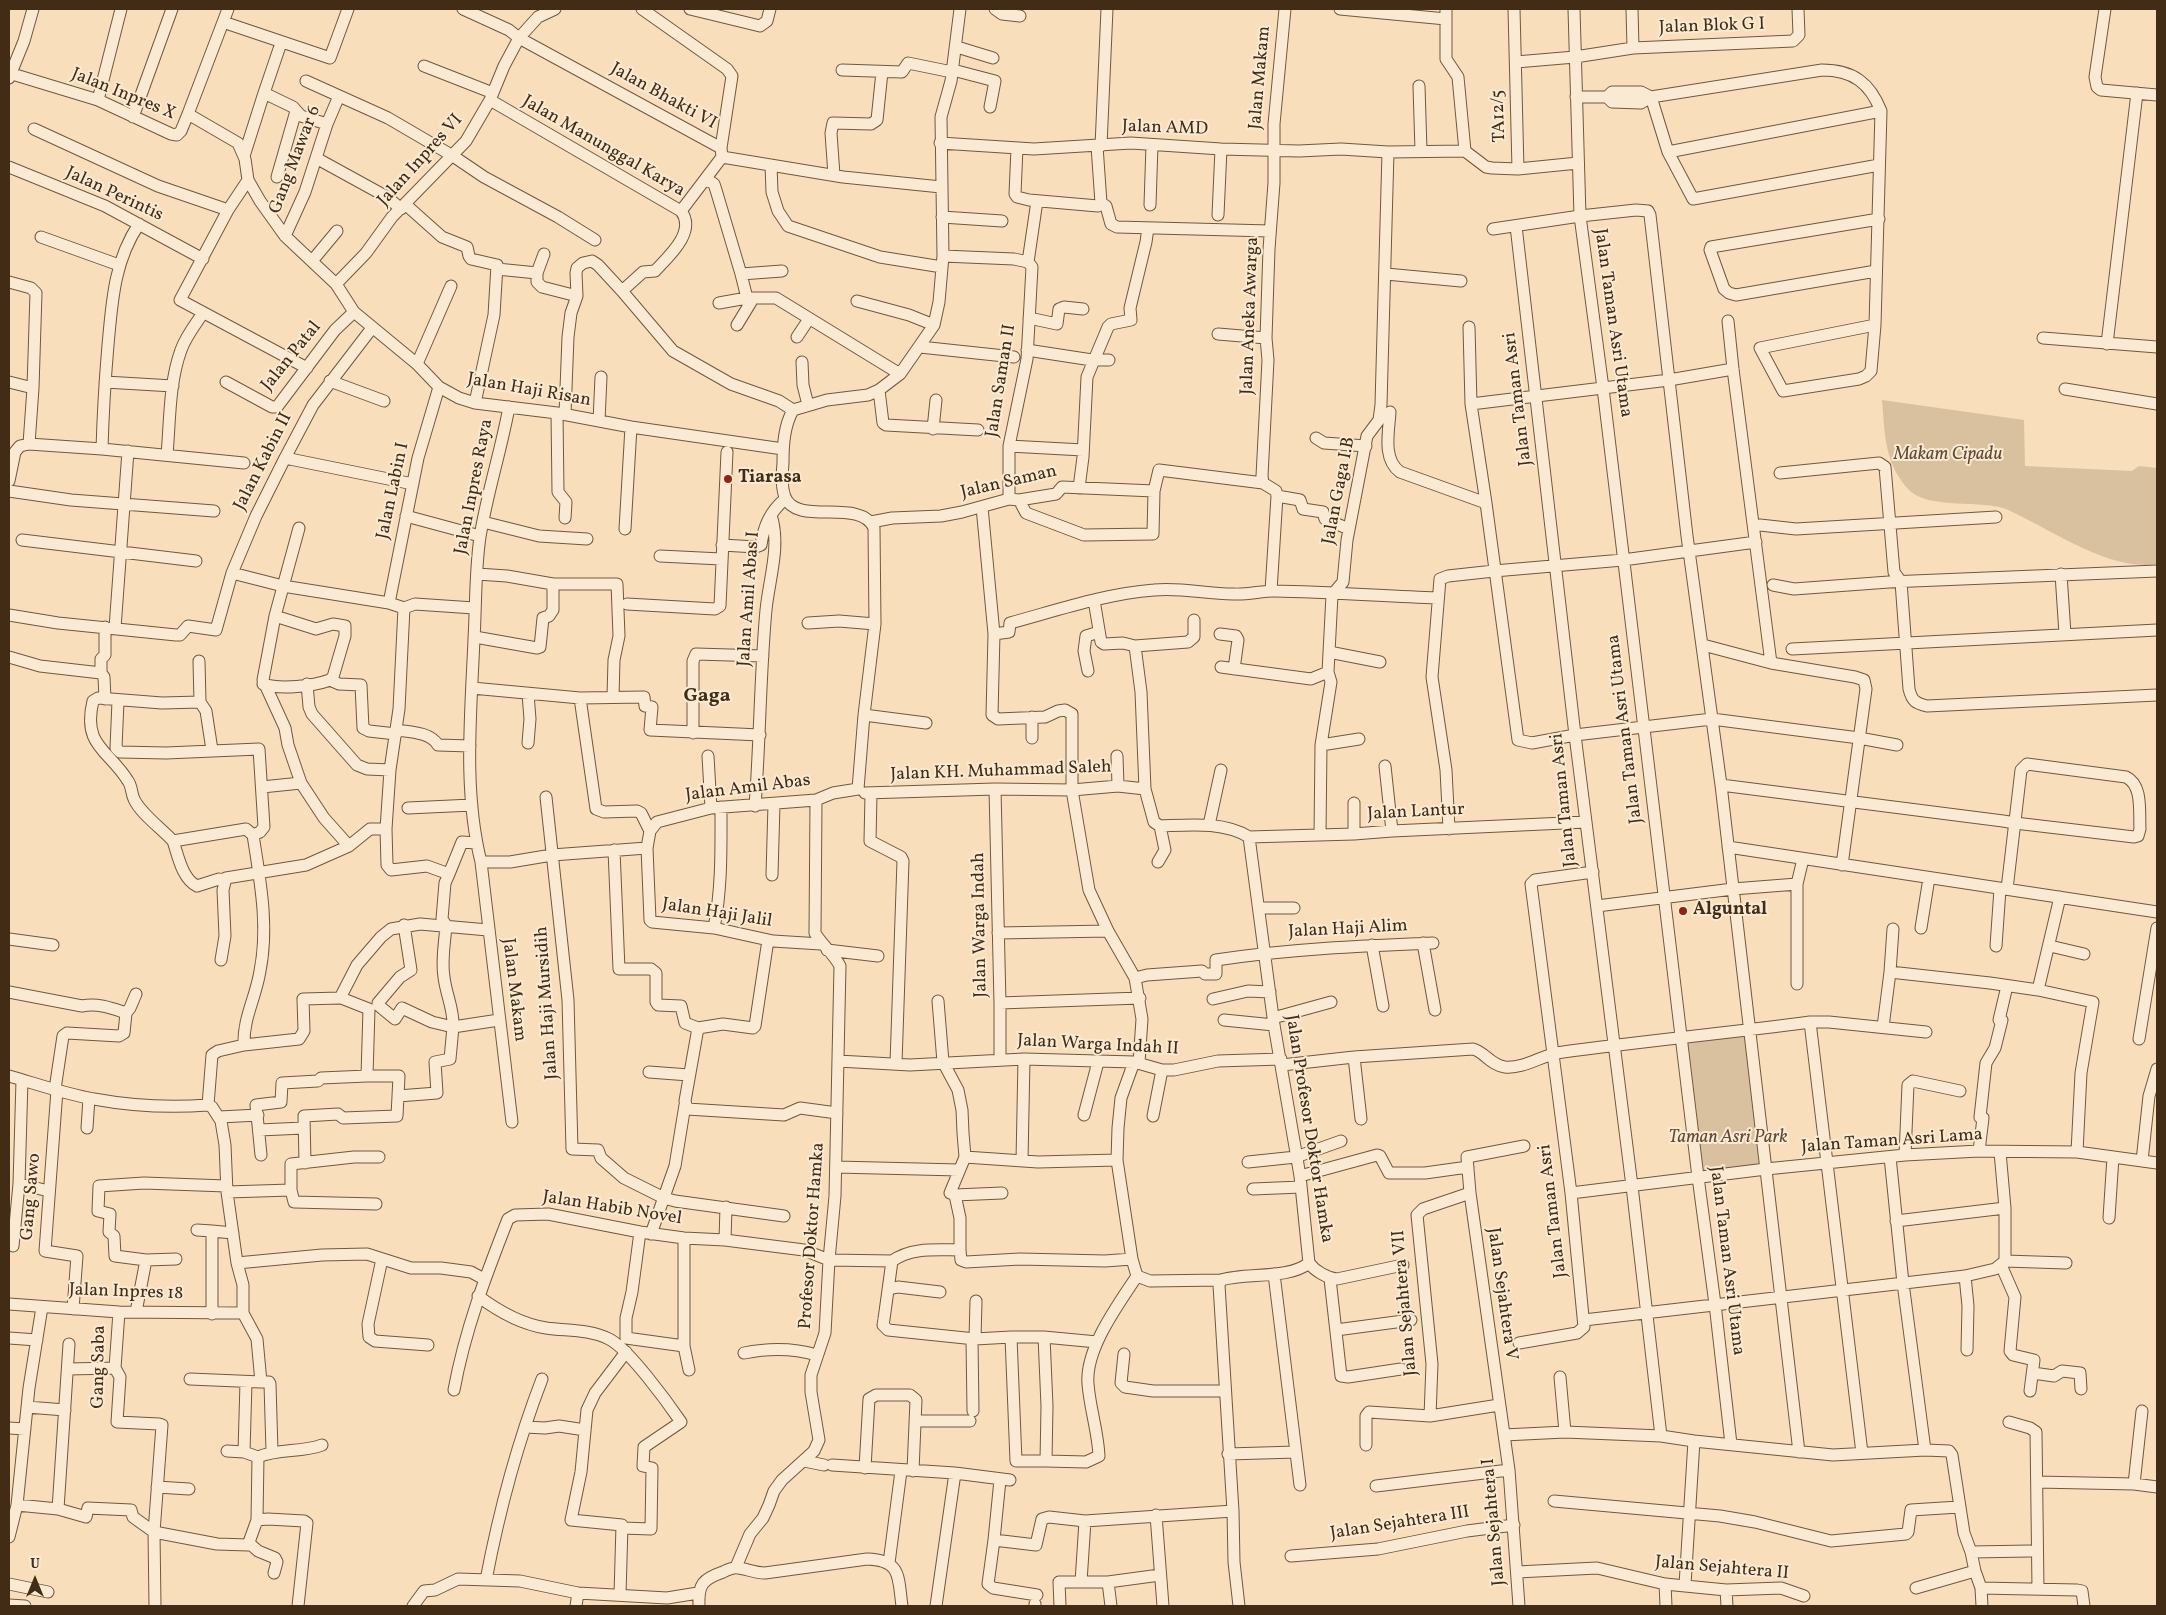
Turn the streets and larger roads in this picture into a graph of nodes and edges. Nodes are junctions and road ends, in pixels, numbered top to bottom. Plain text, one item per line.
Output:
1 (33, 9) edge
2 (122, 9) edge
3 (172, 9) edge
4 (228, 9) edge
5 (348, 9) edge
6 (463, 9) edge
7 (551, 9) edge
8 (642, 9) edge
9 (690, 9) edge
10 (770, 9) edge
11 (960, 9) edge
12 (995, 9) edge
13 (1107, 9) edge
14 (1284, 9) edge
15 (1340, 9) edge
16 (1514, 9) edge
17 (1574, 9) edge
18 (1632, 9) edge
19 (1798, 9) edge
20 (2105, 9) edge
21 (1446, 14) edge
22 (1020, 16) dead end
23 (223, 22) junction
24 (519, 38) junction
25 (281, 43) junction
26 (957, 47) junction
27 (1633, 48) junction
28 (993, 58) dead end
29 (1575, 61) junction
30 (1516, 62) junction
31 (424, 66) dead end
32 (842, 70) dead end
33 (953, 71) junction
34 (882, 72) junction
35 (9, 75) edge
36 (306, 82) dead end
37 (1419, 86) dead end
38 (2137, 93) junction
39 (264, 94) junction
40 (2157, 95) edge
41 (339, 96) junction
42 (1576, 96) junction
43 (492, 97) junction
44 (1651, 97) junction
45 (98, 100) junction
46 (990, 106) dead end
47 (296, 111) junction
48 (1882, 111) junction
49 (188, 114) junction
50 (133, 117) junction
51 (327, 124) junction
52 (34, 129) dead end
53 (940, 144) junction
54 (1152, 145) junction
55 (1099, 146) junction
56 (1017, 148) junction
57 (1222, 149) junction
58 (1273, 149) junction
59 (1421, 151) junction
60 (1465, 151) junction
61 (1388, 152) junction
62 (1668, 152) junction
63 (722, 153) junction
64 (244, 156) junction
65 (453, 156) junction
66 (316, 158) junction
67 (1578, 163) junction
68 (771, 165) junction
69 (1880, 165) junction
70 (9, 167) edge
71 (1518, 169) junction
72 (834, 175) junction
73 (277, 177) dead end
74 (706, 179) junction
75 (248, 180) junction
76 (941, 187) junction
77 (1036, 201) junction
78 (1102, 203) junction
79 (1150, 205) dead end
80 (403, 206) junction
81 (228, 210) junction
82 (681, 211) junction
83 (1218, 215) dead end
84 (1580, 216) junction
85 (942, 217) junction
86 (1879, 219) junction
87 (1002, 221) dead end
88 (139, 224) junction
89 (1516, 226) junction
90 (1148, 228) junction
91 (1493, 229) dead end
92 (336, 231) dead end
93 (1270, 231) junction
94 (285, 236) junction
95 (41, 237) dead end
96 (595, 240) dead end
97 (544, 254) dead end
98 (203, 259) junction
99 (312, 261) junction
100 (942, 262) junction
101 (118, 265) junction
102 (1030, 266) junction
103 (497, 269) junction
104 (782, 271) dead end
105 (1876, 271) junction
106 (537, 273) junction
107 (741, 274) junction
108 (1386, 274) junction
109 (1461, 281) dead end
110 (9, 282) edge
111 (336, 284) junction
112 (451, 286) dead end
113 (622, 291) junction
114 (577, 296) junction
115 (747, 298) junction
116 (858, 301) dead end
117 (719, 303) dead end
118 (1083, 309) dead end
119 (354, 312) junction
120 (203, 314) junction
121 (1029, 318) junction
122 (809, 319) junction
123 (1728, 321) dead end
124 (738, 325) dead end
125 (934, 325) junction
126 (1469, 326) dead end
127 (1875, 326) junction
128 (372, 328) junction
129 (1218, 334) dead end
130 (797, 337) dead end
131 (1266, 338) junction
132 (2043, 338) dead end
133 (2107, 344) junction
134 (920, 347) junction
135 (2157, 347) edge
136 (1027, 350) junction
137 (1014, 357) dead end
138 (1092, 360) junction
139 (1109, 360) dead end
140 (802, 362) dead end
141 (417, 364) junction
142 (307, 368) junction
143 (1733, 369) junction
144 (900, 374) junction
145 (601, 377) dead end
146 (1669, 380) junction
147 (330, 381) junction
148 (9, 382) edge
149 (105, 382) junction
150 (226, 382) dead end
151 (173, 386) junction
152 (439, 387) junction
153 (33, 388) junction
154 (1603, 388) junction
155 (879, 390) junction
156 (2065, 390) dead end
157 (1536, 398) junction
158 (936, 400) dead end
159 (384, 401) dead end
160 (475, 403) junction
161 (1471, 404) junction
162 (2157, 404) edge
163 (808, 405) junction
164 (509, 407) junction
165 (793, 410) junction
166 (1390, 412) dead end
167 (561, 414) junction
168 (599, 421) junction
169 (631, 427) junction
170 (933, 428) junction
171 (978, 430) dead end
172 (1316, 438) dead end
173 (29, 444) junction
174 (1009, 446) junction
175 (1366, 446) junction
176 (102, 449) junction
177 (783, 449) junction
178 (1083, 450) junction
179 (128, 451) junction
180 (727, 452) dead end
181 (167, 455) junction
182 (285, 458) junction
183 (244, 463) dead end
184 (1780, 473) dead end
185 (9, 475) edge
186 (1264, 483) junction
187 (413, 484) junction
188 (1079, 488) junction
189 (1154, 491) junction
190 (9, 492) edge
191 (1277, 496) junction
192 (785, 499) junction
193 (1014, 499) junction
194 (1486, 503) junction
195 (126, 504) junction
196 (982, 506) junction
197 (214, 511) dead end
198 (771, 515) junction
199 (406, 516) junction
200 (565, 518) dead end
201 (1996, 518) dead end
202 (483, 522) junction
203 (871, 522) junction
204 (1890, 522) junction
205 (1760, 525) dead end
206 (299, 528) dead end
207 (625, 529) dead end
208 (1349, 529) junction
209 (480, 536) junction
210 (587, 539) dead end
211 (22, 540) dead end
212 (1756, 542) junction
213 (722, 545) junction
214 (1689, 551) junction
215 (121, 552) junction
216 (660, 556) dead end
217 (722, 559) junction
218 (1623, 560) junction
219 (196, 561) dead end
220 (1556, 565) junction
221 (1494, 571) junction
222 (2157, 571) edge
223 (232, 573) junction
224 (477, 574) junction
225 (2061, 574) junction
226 (1901, 582) junction
227 (553, 584) junction
228 (1773, 585) dead end
229 (283, 586) junction
230 (1271, 591) junction
231 (1332, 595) junction
232 (1438, 598) junction
233 (1094, 600) junction
234 (389, 603) junction
235 (628, 604) dead end
236 (404, 608) junction
237 (474, 608) junction
238 (9, 615) edge
239 (275, 616) junction
240 (1194, 620) dead end
241 (808, 623) dead end
242 (875, 624) junction
243 (110, 628) junction
244 (2157, 630) edge
245 (1099, 632) junction
246 (994, 634) junction
247 (1220, 634) dead end
248 (2065, 634) junction
249 (475, 637) junction
250 (1906, 643) junction
251 (1703, 645) junction
252 (1135, 646) junction
253 (1792, 649) dead end
254 (1330, 652) junction
255 (763, 656) junction
256 (9, 657) edge
257 (199, 660) dead end
258 (1380, 662) dead end
259 (1771, 663) junction
260 (1221, 667) dead end
261 (1234, 669) junction
262 (1088, 670) dead end
263 (1328, 672) junction
264 (101, 673) junction
265 (330, 680) junction
266 (264, 684) junction
267 (307, 684) junction
268 (472, 688) junction
269 (528, 694) junction
270 (2157, 694) edge
271 (613, 697) junction
272 (580, 698) junction
273 (105, 699) junction
274 (118, 701) junction
275 (200, 702) junction
276 (864, 715) junction
277 (1032, 717) junction
278 (1712, 719) junction
279 (926, 724) dead end
280 (1644, 726) junction
281 (396, 732) junction
282 (693, 733) junction
283 (760, 735) junction
284 (1575, 735) junction
285 (1032, 738) dead end
286 (1859, 738) junction
287 (1359, 739) dead end
288 (528, 743) dead end
289 (1321, 745) junction
290 (470, 746) junction
291 (1897, 746) dead end
292 (212, 750) junction
293 (708, 756) dead end
294 (1117, 756) dead end
295 (1385, 766) dead end
296 (390, 770) junction
297 (1222, 770) dead end
298 (301, 783) junction
299 (1118, 786) junction
300 (1721, 786) junction
301 (262, 787) junction
302 (1145, 788) junction
303 (858, 789) junction
304 (995, 789) junction
305 (1072, 790) junction
306 (871, 794) junction
307 (546, 797) dead end
308 (816, 800) junction
309 (1849, 800) junction
310 (1354, 803) dead end
311 (774, 804) junction
312 (472, 805) junction
313 (755, 806) junction
314 (408, 808) dead end
315 (716, 808) junction
316 (1586, 822) junction
317 (2016, 823) junction
318 (1208, 825) junction
319 (1160, 826) junction
320 (386, 829) junction
321 (1450, 829) junction
322 (650, 831) junction
323 (1392, 831) junction
324 (1354, 834) junction
325 (253, 835) junction
326 (1320, 835) junction
327 (1248, 837) junction
328 (173, 840) junction
329 (476, 843) junction
330 (349, 846) junction
331 (1728, 847) junction
332 (646, 848) junction
333 (614, 850) junction
334 (552, 855) junction
335 (1803, 859) junction
336 (481, 862) junction
337 (1158, 862) dead end
338 (1842, 865) junction
339 (1593, 872) junction
340 (258, 873) junction
341 (449, 874) junction
342 (772, 875) dead end
343 (1929, 878) junction
344 (224, 880) junction
345 (1797, 884) junction
346 (1733, 889) junction
347 (2003, 889) junction
348 (1664, 897) junction
349 (2060, 897) junction
350 (1597, 906) junction
351 (1259, 908) junction
352 (1294, 908) dead end
353 (2157, 912) edge
354 (404, 925) junction
355 (446, 925) junction
356 (714, 928) junction
357 (1921, 928) dead end
358 (2157, 928) edge
359 (1893, 929) dead end
360 (488, 930) junction
361 (1108, 931) junction
362 (998, 933) junction
363 (9, 939) edge
364 (768, 940) junction
365 (53, 945) dead end
366 (1372, 945) junction
367 (1996, 946) dead end
368 (2050, 946) junction
369 (824, 947) junction
370 (1265, 953) junction
371 (2084, 954) dead end
372 (878, 956) dead end
373 (221, 960) dead end
374 (1890, 972) junction
375 (1135, 978) junction
376 (1797, 984) dead end
377 (2007, 986) junction
378 (2038, 990) junction
379 (9, 992) edge
380 (1270, 992) junction
381 (136, 994) dead end
382 (341, 998) junction
383 (1140, 998) junction
384 (1213, 999) dead end
385 (938, 1001) dead end
386 (1331, 1002) dead end
387 (1000, 1003) junction
388 (1383, 1006) dead end
389 (1435, 1010) dead end
390 (126, 1013) junction
391 (499, 1020) junction
392 (1224, 1020) dead end
393 (1274, 1022) junction
394 (1810, 1022) junction
395 (454, 1027) junction
396 (1883, 1027) junction
397 (698, 1028) junction
398 (1748, 1030) junction
399 (1926, 1032) dead end
400 (1682, 1038) junction
401 (2139, 1039) dead end
402 (245, 1045) junction
403 (1614, 1045) junction
404 (1552, 1054) junction
405 (1354, 1056) junction
406 (1024, 1059) junction
407 (1000, 1060) junction
408 (838, 1061) junction
409 (943, 1062) junction
410 (1098, 1062) junction
411 (1136, 1062) junction
412 (1281, 1062) junction
413 (896, 1063) junction
414 (2157, 1069) edge
415 (1162, 1070) junction
416 (649, 1072) dead end
417 (689, 1075) junction
418 (9, 1076) edge
419 (367, 1076) junction
420 (22, 1080) junction
421 (56, 1089) junction
422 (1960, 1091) dead end
423 (398, 1096) junction
424 (89, 1098) junction
425 (208, 1105) junction
426 (686, 1107) junction
427 (837, 1113) junction
428 (15, 1114) edge
429 (258, 1115) junction
430 (1084, 1115) dead end
431 (1154, 1116) dead end
432 (220, 1117) junction
433 (1361, 1120) dead end
434 (512, 1122) dead end
435 (87, 1128) dead end
436 (304, 1128) junction
437 (259, 1130) junction
438 (1341, 1141) dead end
439 (1524, 1146) dead end
440 (1979, 1151) junction
441 (2000, 1152) junction
442 (2077, 1152) junction
443 (261, 1155) dead end
444 (1905, 1155) junction
445 (379, 1157) dead end
446 (1296, 1157) junction
447 (1890, 1157) junction
448 (2113, 1157) junction
449 (965, 1158) junction
450 (1117, 1160) junction
451 (1022, 1161) junction
452 (2142, 1161) junction
453 (1248, 1162) dead end
454 (1467, 1162) junction
455 (305, 1163) junction
456 (1827, 1164) junction
457 (2157, 1164) edge
458 (836, 1168) junction
459 (1766, 1169) junction
460 (959, 1170) junction
461 (1698, 1177) junction
462 (1300, 1181) junction
463 (19, 1184) junction
464 (1632, 1186) junction
465 (226, 1189) junction
466 (1253, 1189) dead end
467 (291, 1190) junction
468 (49, 1191) junction
469 (1002, 1193) dead end
470 (1470, 1193) junction
471 (1571, 1193) junction
472 (954, 1195) junction
473 (664, 1198) junction
474 (376, 1204) dead end
475 (726, 1207) junction
476 (2005, 1208) junction
477 (784, 1216) dead end
478 (2109, 1218) dead end
479 (1896, 1221) junction
480 (197, 1230) dead end
481 (212, 1231) junction
482 (233, 1233) junction
483 (645, 1233) junction
484 (684, 1238) junction
485 (725, 1240) junction
486 (13, 1246) dead end
487 (960, 1250) junction
488 (176, 1259) dead end
489 (1132, 1259) junction
490 (146, 1260) junction
491 (382, 1260) junction
492 (829, 1260) junction
493 (892, 1261) junction
494 (237, 1263) junction
495 (1309, 1263) junction
496 (2003, 1263) junction
497 (2066, 1263) dead end
498 (1403, 1265) dead end
499 (1274, 1274) junction
500 (1137, 1276) junction
501 (1965, 1276) junction
502 (484, 1279) junction
503 (1330, 1279) junction
504 (1221, 1280) junction
505 (1903, 1283) junction
506 (889, 1289) junction
507 (1842, 1290) junction
508 (940, 1292) dead end
509 (478, 1296) junction
510 (1781, 1297) junction
511 (976, 1300) dead end
512 (9, 1304) edge
513 (1715, 1304) junction
514 (42, 1307) junction
515 (73, 1309) junction
516 (119, 1312) junction
517 (136, 1312) junction
518 (1646, 1312) junction
519 (243, 1313) junction
520 (212, 1314) junction
521 (1412, 1320) dead end
522 (1584, 1320) junction
523 (1336, 1330) junction
524 (9, 1338) edge
525 (1011, 1338) junction
526 (1044, 1338) junction
527 (973, 1339) junction
528 (37, 1340) junction
529 (1097, 1342) junction
530 (1519, 1343) dead end
531 (69, 1344) dead end
532 (428, 1345) dead end
533 (684, 1346) junction
534 (1967, 1350) dead end
535 (626, 1352) junction
536 (744, 1353) dead end
537 (1124, 1354) dead end
538 (817, 1355) junction
539 (115, 1368) junction
540 (68, 1369) junction
541 (1401, 1369) dead end
542 (689, 1370) dead end
543 (2033, 1373) junction
544 (1560, 1377) dead end
545 (190, 1379) dead end
546 (542, 1379) dead end
547 (246, 1382) junction
548 (261, 1382) junction
549 (2081, 1389) dead end
550 (454, 1390) dead end
551 (2030, 1390) dead end
552 (1224, 1391) junction
553 (1499, 1405) junction
554 (27, 1407) junction
555 (65, 1410) junction
556 (2142, 1411) dead end
557 (1430, 1416) junction
558 (915, 1421) junction
559 (2009, 1422) dead end
560 (525, 1427) junction
561 (9, 1428) edge
562 (24, 1429) junction
563 (585, 1430) junction
564 (1565, 1432) junction
565 (1504, 1435) junction
566 (1661, 1436) junction
567 (1694, 1441) junction
568 (1731, 1444) junction
569 (322, 1445) dead end
570 (1366, 1445) dead end
571 (1924, 1450) junction
572 (227, 1451) dead end
573 (244, 1452) junction
574 (272, 1452) junction
575 (1296, 1452) junction
576 (1800, 1452) junction
577 (1862, 1453) junction
578 (1228, 1454) junction
579 (258, 1457) junction
580 (804, 1461) junction
581 (1046, 1461) junction
582 (865, 1468) junction
583 (1509, 1470) junction
584 (901, 1471) junction
585 (913, 1471) junction
586 (955, 1473) junction
587 (2037, 1482) junction
588 (2134, 1484) junction
589 (1300, 1485) dead end
590 (1376, 1486) dead end
591 (2157, 1486) edge
592 (157, 1487) junction
593 (189, 1490) dead end
594 (1554, 1501) dead end
595 (17, 1505) junction
596 (1959, 1506) junction
597 (58, 1509) junction
598 (1233, 1511) junction
599 (1689, 1512) junction
600 (1156, 1516) junction
601 (12, 1517) edge
602 (257, 1520) junction
603 (1085, 1521) junction
604 (1514, 1525) junction
605 (622, 1528) junction
606 (154, 1532) junction
607 (9, 1537) edge
608 (994, 1540) junction
609 (249, 1543) junction
610 (2030, 1551) dead end
611 (1971, 1552) junction
612 (1291, 1556) dead end
613 (888, 1563) junction
614 (736, 1567) junction
615 (1975, 1571) junction
616 (1518, 1572) junction
617 (274, 1573) dead end
618 (1160, 1575) junction
619 (486, 1580) junction
620 (1081, 1582) junction
621 (1108, 1582) junction
622 (9, 1584) edge
623 (1666, 1584) junction
624 (1685, 1585) junction
625 (1916, 1588) dead end
626 (1981, 1588) junction
627 (2038, 1589) junction
628 (1726, 1590) junction
629 (48, 1592) dead end
630 (698, 1593) junction
631 (578, 1594) junction
632 (620, 1594) junction
633 (1804, 1596) dead end
634 (1035, 1602) edge
635 (9, 1605) edge
636 (25, 1606) edge
637 (155, 1606) edge
638 (298, 1606) edge
639 (413, 1606) edge
640 (576, 1606) edge
641 (699, 1606) edge
642 (902, 1606) edge
643 (936, 1606) edge
644 (1060, 1606) edge
645 (1111, 1606) edge
646 (1163, 1606) edge
647 (1239, 1606) edge
648 (1519, 1606) edge
649 (1666, 1606) edge
650 (1727, 1606) edge
651 (1982, 1606) edge
652 (2084, 1606) edge

1 - 35 street
2 - 45 street
3 - 50 street
4 - 23 street, Jalan Inpres X
5 - 25 street
6 - 24 street, Jalan Bhakti VI
7 - 24 street, Jalan Inpres VI
8 - 63 street
9 - 10 street
11 - 26 street
12 - 22 street
13 - 55 street
14 - 58 street, Jalan Makam
15 - 21 street
16 - 30 street, TA12/5
17 - 29 street, Jalan Taman Asri Utama
18 - 27 street
19 - 27 street, Jalan Blok G I
20 - 38 street
21 - 60 street
23 - 25 street
23 - 49 street, Jalan Inpres X
24 - 43 street, Jalan Inpres VI
24 - 63 street, Jalan Bhakti VI
25 - 39 street
26 - 28 street
26 - 33 street
27 - 29 street, Jalan Blok G I
29 - 30 street, Jalan Blok G I
29 - 42 street, Jalan Taman Asri Utama
30 - 71 street, TA12/5
31 - 43 street, Jalan Manunggal Karya
32 - 34 street
33 - 34 street
33 - 46 street
33 - 53 street
34 - 72 street
35 - 45 street, Jalan Inpres X
36 - 41 street
37 - 59 street
38 - 40 street
38 - 133 street
39 - 47 street
39 - 64 street
41 - 51 street, Gang Mawar 6
41 - 65 street
42 - 44 street
42 - 67 street, Jalan Taman Asri Utama
43 - 65 street, Jalan Inpres VI
43 - 82 street, Jalan Manunggal Karya
44 - 48 street
44 - 62 street
45 - 50 street, Jalan Inpres X
47 - 51 street
47 - 73 street
48 - 62 street
48 - 69 street
49 - 50 street, Jalan Inpres X
49 - 64 street
51 - 66 street, Gang Mawar 6
52 - 81 street
53 - 56 street, Jalan AMD
53 - 76 street
54 - 55 street, Jalan AMD
54 - 57 street, Jalan AMD
54 - 79 street
55 - 56 street, Jalan AMD
55 - 78 street
56 - 77 street
57 - 58 street, Jalan AMD
57 - 83 street
58 - 61 street, Jalan AMD
58 - 93 street, Jalan Aneka Awarga
59 - 60 street, Jalan AMD
59 - 61 street, Jalan AMD
60 - 71 street
61 - 108 street, Jalan Gaga I.B
62 - 69 street
63 - 68 street, Jalan Bhakti VI
63 - 74 street
64 - 75 street, Jalan Haji Risan
65 - 80 street, Jalan Inpres VI
65 - 96 street
66 - 80 street
66 - 94 street, Gang Mawar 6
67 - 71 street
67 - 84 street, Jalan Taman Asri Utama
68 - 72 street, Jalan Bhakti VI
68 - 100 street
69 - 86 street
70 - 88 street, Jalan Perintis
72 - 76 street, Jalan Bhakti VI
74 - 82 street
74 - 107 street
75 - 81 street
75 - 94 street, Jalan Haji Risan
76 - 85 street
77 - 78 street
77 - 102 street, Jalan Saman II
78 - 90 street
80 - 103 street
80 - 111 street, Jalan Inpres VI
81 - 98 street
82 - 113 street, Jalan Manunggal Karya
84 - 89 street
84 - 146 street
84 - 154 street, Jalan Taman Asri Utama
85 - 87 street
85 - 100 street
86 - 105 street
86 - 105 street
88 - 98 street, Jalan Perintis
88 - 101 street
89 - 91 street
89 - 157 street, Jalan Taman Asri
90 - 93 street
90 - 138 street
92 - 99 street
93 - 131 street, Jalan Aneka Awarga
94 - 99 street, Jalan Haji Risan
95 - 101 street
97 - 106 street
98 - 120 street
99 - 111 street, Jalan Haji Risan
100 - 102 street
100 - 125 street
101 - 149 street
102 - 121 street, Jalan Saman II
103 - 106 street
103 - 160 street
104 - 107 street
105 - 127 street
106 - 114 street
107 - 115 street
108 - 109 street
108 - 175 street, Jalan Gaga I.B
110 - 153 street
111 - 119 street, Jalan Haji Risan
112 - 141 street
113 - 114 street
113 - 165 street
114 - 167 street
115 - 117 street
115 - 122 street
115 - 124 street
116 - 125 street
118 - 121 street
119 - 128 street, Jalan Haji Risan
119 - 142 street, Jalan Patal
120 - 142 street
120 - 151 street
121 - 136 street, Jalan Saman II
122 - 130 street
122 - 144 street
123 - 143 street
125 - 134 street
126 - 161 street
127 - 127 street
128 - 141 street, Jalan Haji Risan
128 - 147 street, Jalan Kabin II
129 - 131 street
131 - 186 street, Jalan Aneka Awarga
132 - 133 street
133 - 135 street
134 - 137 street
134 - 144 street
136 - 138 street
136 - 174 street, Jalan Saman II
138 - 139 street
138 - 178 street
140 - 163 street
141 - 152 street, Jalan Haji Risan
142 - 150 street, Jalan Patal
143 - 146 street
143 - 212 street
144 - 155 street
145 - 168 street
146 - 154 street
146 - 214 street
147 - 159 street
147 - 182 street, Jalan Kabin II
148 - 153 street
149 - 151 street
149 - 176 street
151 - 181 street
152 - 160 street, Jalan Haji Risan
152 - 187 street, Jalan Labin I
153 - 173 street
154 - 157 street
154 - 218 street, Jalan Taman Asri Utama
155 - 163 street
155 - 170 street
156 - 162 street
157 - 161 street
157 - 220 street, Jalan Taman Asri
158 - 170 street
160 - 164 street, Jalan Haji Risan
161 - 194 street
163 - 165 street
164 - 167 street, Jalan Haji Risan
164 - 202 street, Jalan Inpres Raya
165 - 177 street
166 - 194 street
167 - 168 street, Jalan Haji Risan
167 - 200 street
168 - 169 street, Jalan Haji Risan
169 - 177 street, Jalan Haji Risan
169 - 207 street
170 - 171 street
172 - 175 street
173 - 176 street
173 - 185 street
174 - 178 street
174 - 193 street, Jalan Saman II
175 - 208 street, Jalan Gaga I.B
176 - 179 street
177 - 192 street
178 - 188 street
179 - 181 street
179 - 195 street
180 - 213 street
181 - 183 street
182 - 187 street
182 - 223 street, Jalan Kabin II
184 - 204 street
186 - 189 street
186 - 191 street
187 - 199 street, Jalan Labin I
188 - 189 street, Jalan Saman
188 - 193 street, Jalan Saman
189 - 193 street
190 - 195 street
191 - 208 street
191 - 230 street
192 - 198 street
192 - 203 street
193 - 196 street, Jalan Saman
194 - 221 street
195 - 197 street
195 - 215 street
196 - 203 street, Jalan Saman
196 - 246 street
198 - 213 street
198 - 255 street, Jalan Amil Abas I
199 - 209 street
199 - 234 street, Jalan Labin I
201 - 204 street
202 - 209 street, Jalan Inpres Raya
202 - 210 street
203 - 242 street
204 - 205 street
204 - 226 street
206 - 229 street
208 - 231 street, Jalan Gaga I.B
209 - 224 street, Jalan Inpres Raya
211 - 215 street
212 - 214 street
212 - 259 street
213 - 217 street
214 - 218 street
214 - 251 street
215 - 219 street
215 - 243 street
216 - 217 street
217 - 235 street
218 - 220 street
218 - 280 street, Jalan Taman Asri Utama
220 - 221 street
220 - 284 street, Jalan Taman Asri
221 - 232 street
221 - 284 street
222 - 225 street
223 - 229 street
223 - 243 street, Jalan Kabin II
224 - 227 street
224 - 237 street, Jalan Inpres Raya
225 - 226 street
225 - 248 street
226 - 228 street
226 - 250 street
227 - 249 street
227 - 271 street
229 - 234 street
229 - 239 street
230 - 231 street
230 - 233 street
231 - 232 street
231 - 254 street, Jalan Gaga I.B
232 - 321 street
233 - 245 street
233 - 246 street
234 - 236 street
236 - 237 street
236 - 281 street
237 - 249 street, Jalan Inpres Raya
238 - 243 street
239 - 265 street
239 - 266 street
240 - 252 street
241 - 242 street
242 - 276 street
243 - 264 street
244 - 248 street
245 - 252 street
245 - 262 street
246 - 277 street
247 - 261 street
248 - 250 street
249 - 268 street, Jalan Inpres Raya
250 - 253 street
250 - 270 street
251 - 259 street
251 - 278 street
252 - 302 street
254 - 258 street
254 - 263 street, Jalan Gaga I.B
255 - 282 street
255 - 283 street, Jalan Amil Abas I
256 - 264 street
257 - 275 street
259 - 286 street
260 - 261 street
261 - 263 street
263 - 289 street, Jalan Gaga I.B
264 - 273 street
265 - 267 street
265 - 281 street
266 - 267 street
266 - 298 street
267 - 296 street
268 - 269 street
268 - 290 street, Jalan Inpres Raya
269 - 272 street
269 - 288 street
271 - 272 street
271 - 282 street
272 - 322 street
273 - 274 street
273 - 328 street
274 - 275 street
274 - 292 street
275 - 292 street
276 - 279 street
276 - 303 street
277 - 285 street
277 - 305 street
278 - 280 street
278 - 286 street
278 - 300 street
280 - 284 street
280 - 348 street, Jalan Taman Asri Utama
281 - 290 street
281 - 296 street
282 - 283 street
283 - 313 street, Jalan Amil Abas I
284 - 316 street, Jalan Taman Asri
286 - 291 street
286 - 309 street
287 - 289 street
289 - 326 street, Jalan Gaga I.B
290 - 312 street, Jalan Makam
292 - 301 street
293 - 315 street
294 - 299 street
295 - 323 street
296 - 320 street
297 - 318 street
298 - 301 street
298 - 330 street
299 - 302 street, Jalan KH. Muhammad Saleh
299 - 305 street, Jalan KH. Muhammad Saleh
300 - 309 street
300 - 331 street
301 - 325 street
302 - 319 street
303 - 306 street, Jalan KH. Muhammad Saleh
303 - 308 street, Jalan Amil Abas
304 - 305 street, Jalan KH. Muhammad Saleh
304 - 306 street, Jalan KH. Muhammad Saleh
304 - 362 street, Jalan Warga Indah
305 - 361 street
306 - 413 street
307 - 334 street, Jalan Haji Mursidih
308 - 311 street, Jalan Amil Abas
308 - 369 street, Profesor Doktor Hamka
309 - 317 street
309 - 338 street
310 - 324 street
311 - 313 street, Jalan Amil Abas
311 - 342 street
312 - 314 street
312 - 329 street, Jalan Makam
313 - 315 street, Jalan Amil Abas
315 - 322 street, Jalan Amil Abas
315 - 356 street
316 - 321 street, Jalan Lantur
316 - 339 street, Jalan Taman Asri
317 - 317 street
317 - 347 street
318 - 319 street
318 - 327 street
319 - 337 street
320 - 330 street
320 - 341 street
321 - 323 street, Jalan Lantur
322 - 332 street
323 - 324 street, Jalan Lantur
324 - 326 street, Jalan Lantur
325 - 328 street
325 - 340 street
326 - 327 street, Jalan Lantur
327 - 351 street, Jalan Profesor Doktor Hamka
328 - 344 street
329 - 336 street, Jalan Makam
329 - 341 street
330 - 340 street
331 - 335 street
331 - 346 street
332 - 333 street
332 - 356 street, Jalan Haji Jalil
333 - 334 street
333 - 397 street
334 - 336 street
334 - 473 street, Jalan Haji Mursidih
335 - 338 street
335 - 345 street
336 - 360 street, Jalan Makam
338 - 343 street
339 - 350 street
339 - 404 street, Jalan Taman Asri
340 - 344 street
340 - 402 street
341 - 355 street
343 - 347 street
343 - 357 street
344 - 373 street
345 - 346 street
345 - 376 street
346 - 348 street
346 - 398 street
347 - 349 street
347 - 367 street
348 - 350 street
348 - 400 street, Jalan Taman Asri Utama
349 - 353 street
349 - 368 street
350 - 403 street
351 - 352 street
351 - 370 street, Jalan Profesor Doktor Hamka
354 - 355 street
354 - 382 street
354 - 395 street
355 - 360 street
355 - 395 street
356 - 364 street, Jalan Haji Jalil
358 - 401 street
359 - 374 street
360 - 391 street, Jalan Makam
361 - 362 street
361 - 375 street
362 - 387 street, Jalan Warga Indah
363 - 365 street
364 - 369 street, Jalan Haji Jalil
364 - 397 street
366 - 370 street, Jalan Haji Alim
366 - 388 street
366 - 389 street, Jalan Haji Alim
368 - 371 street
368 - 378 street
369 - 372 street, Jalan Haji Jalil
369 - 408 street, Profesor Doktor Hamka
370 - 375 street, Jalan Haji Alim
370 - 380 street, Jalan Profesor Doktor Hamka
374 - 377 street
374 - 396 street
375 - 383 street
377 - 378 street
377 - 440 street
378 - 442 street
379 - 390 street
380 - 384 street
380 - 393 street, Jalan Profesor Doktor Hamka
381 - 390 street
382 - 402 street
382 - 419 street
383 - 387 street
383 - 411 street
385 - 409 street
386 - 393 street
387 - 407 street, Jalan Warga Indah
390 - 421 street, Gang Sawo
391 - 395 street
391 - 434 street, Jalan Makam
392 - 393 street
393 - 412 street, Jalan Profesor Doktor Hamka
394 - 396 street, Jalan Warga Indah II
394 - 398 street, Jalan Warga Indah II
394 - 456 street
395 - 423 street
396 - 399 street, Jalan Warga Indah II
397 - 417 street
398 - 400 street, Jalan Warga Indah II
398 - 459 street
400 - 403 street, Jalan Warga Indah II
400 - 461 street, Jalan Taman Asri Utama
402 - 425 street
403 - 404 street, Jalan Warga Indah II
403 - 464 street
404 - 405 street, Jalan Warga Indah II
404 - 471 street, Jalan Taman Asri
405 - 412 street, Jalan Warga Indah II
405 - 433 street
406 - 407 street, Jalan Warga Indah II
406 - 410 street, Jalan Warga Indah II
406 - 451 street
407 - 409 street, Jalan Warga Indah II
408 - 413 street, Jalan Warga Indah II
408 - 427 street, Profesor Doktor Hamka
409 - 413 street, Jalan Warga Indah II
409 - 449 street
410 - 411 street, Jalan Warga Indah II
410 - 430 street
411 - 415 street, Jalan Warga Indah II
411 - 450 street
412 - 415 street, Jalan Warga Indah II
412 - 446 street, Jalan Profesor Doktor Hamka
414 - 452 street
415 - 431 street
416 - 417 street
417 - 426 street
418 - 420 street
419 - 423 street
419 - 429 street
420 - 421 street
420 - 428 street
421 - 424 street
421 - 468 street, Gang Sawo
422 - 444 street
423 - 436 street
424 - 425 street
424 - 435 street
425 - 432 street
426 - 427 street
426 - 473 street
427 - 458 street, Profesor Doktor Hamka
428 - 463 street
429 - 432 street
429 - 437 street
432 - 465 street
436 - 437 street
436 - 455 street
437 - 443 street
438 - 446 street
439 - 454 street
440 - 441 street, Jalan Taman Asri Lama
440 - 444 street, Jalan Taman Asri Lama
441 - 442 street, Jalan Taman Asri Lama
441 - 476 street
442 - 448 street, Jalan Taman Asri Lama
444 - 447 street, Jalan Taman Asri Lama
445 - 455 street
446 - 453 street
446 - 462 street, Jalan Profesor Doktor Hamka
447 - 456 street, Jalan Taman Asri Lama
447 - 479 street
448 - 452 street, Jalan Taman Asri Lama
448 - 478 street
449 - 451 street
449 - 460 street
450 - 451 street
450 - 489 street
452 - 457 street, Jalan Taman Asri Lama
454 - 462 street
454 - 470 street, Jalan Sejahtera V
455 - 467 street
456 - 459 street, Jalan Taman Asri Lama
456 - 507 street
458 - 460 street
458 - 492 street, Profesor Doktor Hamka
459 - 461 street, Jalan Taman Asri Lama
459 - 510 street
460 - 472 street
461 - 464 street, Jalan Taman Asri Lama
461 - 513 street, Jalan Taman Asri Utama
462 - 466 street
462 - 495 street, Jalan Profesor Doktor Hamka
463 - 468 street
463 - 486 street
464 - 471 street, Jalan Taman Asri Lama
464 - 518 street
465 - 467 street
465 - 482 street
465 - 490 street
467 - 474 street
468 - 515 street, Gang Sawo
469 - 472 street
470 - 553 street, Jalan Sejahtera V
470 - 557 street, Jalan Sejahtera VII
471 - 522 street, Jalan Taman Asri
472 - 487 street
473 - 475 street
473 - 483 street
475 - 477 street
475 - 485 street
476 - 479 street
476 - 496 street
479 - 505 street
480 - 481 street
481 - 482 street
481 - 520 street
482 - 494 street
483 - 484 street, Jalan Habib Novel
483 - 502 street, Jalan Habib Novel
483 - 533 street
484 - 485 street, Jalan Habib Novel
484 - 533 street
485 - 492 street, Jalan Habib Novel
487 - 489 street
487 - 493 street
488 - 490 street
489 - 500 street
490 - 517 street
491 - 494 street
491 - 502 street
491 - 532 street
492 - 493 street
492 - 538 street, Profesor Doktor Hamka
493 - 506 street
494 - 519 street
495 - 499 street, Jalan Profesor Doktor Hamka
495 - 503 street
496 - 497 street
496 - 501 street
496 - 543 street
498 - 503 street
499 - 504 street, Jalan Profesor Doktor Hamka
499 - 575 street
500 - 504 street, Jalan Profesor Doktor Hamka
500 - 529 street
501 - 505 street
501 - 534 street
502 - 509 street, Jalan Habib Novel
503 - 523 street
504 - 552 street
505 - 507 street
505 - 571 street
506 - 508 street
506 - 527 street
507 - 510 street
507 - 577 street
509 - 535 street
509 - 550 street, Jalan Habib Novel
510 - 513 street
510 - 576 street
511 - 527 street
512 - 514 street, Jalan Inpres 18
513 - 518 street
513 - 568 street, Jalan Taman Asri Utama
514 - 515 street, Jalan Inpres 18
514 - 528 street
515 - 516 street, Jalan Inpres 18
516 - 517 street, Jalan Inpres 18
516 - 539 street, Gang Saba
517 - 520 street, Jalan Inpres 18
518 - 522 street
518 - 566 street
519 - 520 street, Jalan Inpres 18
519 - 548 street
521 - 523 street
522 - 530 street
523 - 541 street
524 - 528 street
525 - 526 street
525 - 527 street
525 - 581 street
526 - 529 street
526 - 581 street
527 - 558 street
528 - 554 street
529 - 581 street
531 - 540 street
533 - 542 street
535 - 563 street
535 - 605 street
536 - 538 street
537 - 552 street
538 - 580 street, Profesor Doktor Hamka
539 - 540 street
539 - 592 street, Gang Saba
540 - 555 street
543 - 549 street
543 - 551 street
544 - 564 street
545 - 547 street
546 - 560 street
547 - 548 street
547 - 573 street
548 - 574 street
552 - 578 street
553 - 557 street
553 - 565 street, Jalan Sejahtera V
554 - 555 street
554 - 562 street
555 - 597 street
556 - 588 street
557 - 570 street
558 - 582 street
558 - 585 street
559 - 587 street
560 - 563 street
560 - 619 street
561 - 562 street
562 - 595 street
563 - 605 street
564 - 565 street
564 - 566 street
565 - 583 street, Jalan Sejahtera I
566 - 567 street
567 - 568 street
567 - 599 street
568 - 576 street
569 - 574 street
571 - 577 street
571 - 596 street
572 - 573 street
573 - 579 street
574 - 579 street
575 - 578 street
575 - 589 street
576 - 577 street
578 - 598 street
579 - 602 street
580 - 582 street
580 - 614 street, Profesor Doktor Hamka
582 - 584 street
583 - 590 street
583 - 604 street, Jalan Sejahtera I
584 - 585 street
584 - 613 street
585 - 586 street
586 - 608 street
586 - 643 street
587 - 588 street
587 - 627 street
588 - 591 street
592 - 593 street
592 - 606 street
594 - 599 street
595 - 597 street
595 - 601 street
596 - 599 street
596 - 611 street
597 - 606 street
598 - 600 street
598 - 647 street
599 - 624 street
600 - 603 street
600 - 618 street
601 - 607 street
602 - 609 street
602 - 638 street
603 - 608 street
603 - 620 street
604 - 612 street, Jalan Sejahtera III
604 - 616 street, Jalan Sejahtera I
605 - 632 street
606 - 609 street
606 - 637 street
608 - 634 street
609 - 617 street
610 - 611 street
611 - 615 street
613 - 614 street
613 - 642 street
614 - 630 street
615 - 625 street
615 - 626 street
616 - 623 street, Jalan Sejahtera II
616 - 648 street, Jalan Sejahtera I
618 - 621 street
618 - 646 street
619 - 631 street
619 - 639 street
620 - 621 street
620 - 644 street
621 - 645 street
622 - 629 street
623 - 624 street, Jalan Sejahtera II
623 - 649 street
624 - 628 street, Jalan Sejahtera II
626 - 627 street
626 - 651 street
627 - 652 street
628 - 633 street, Jalan Sejahtera II
628 - 650 street
630 - 632 street
630 - 641 street
631 - 632 street
631 - 640 street
635 - 636 street

